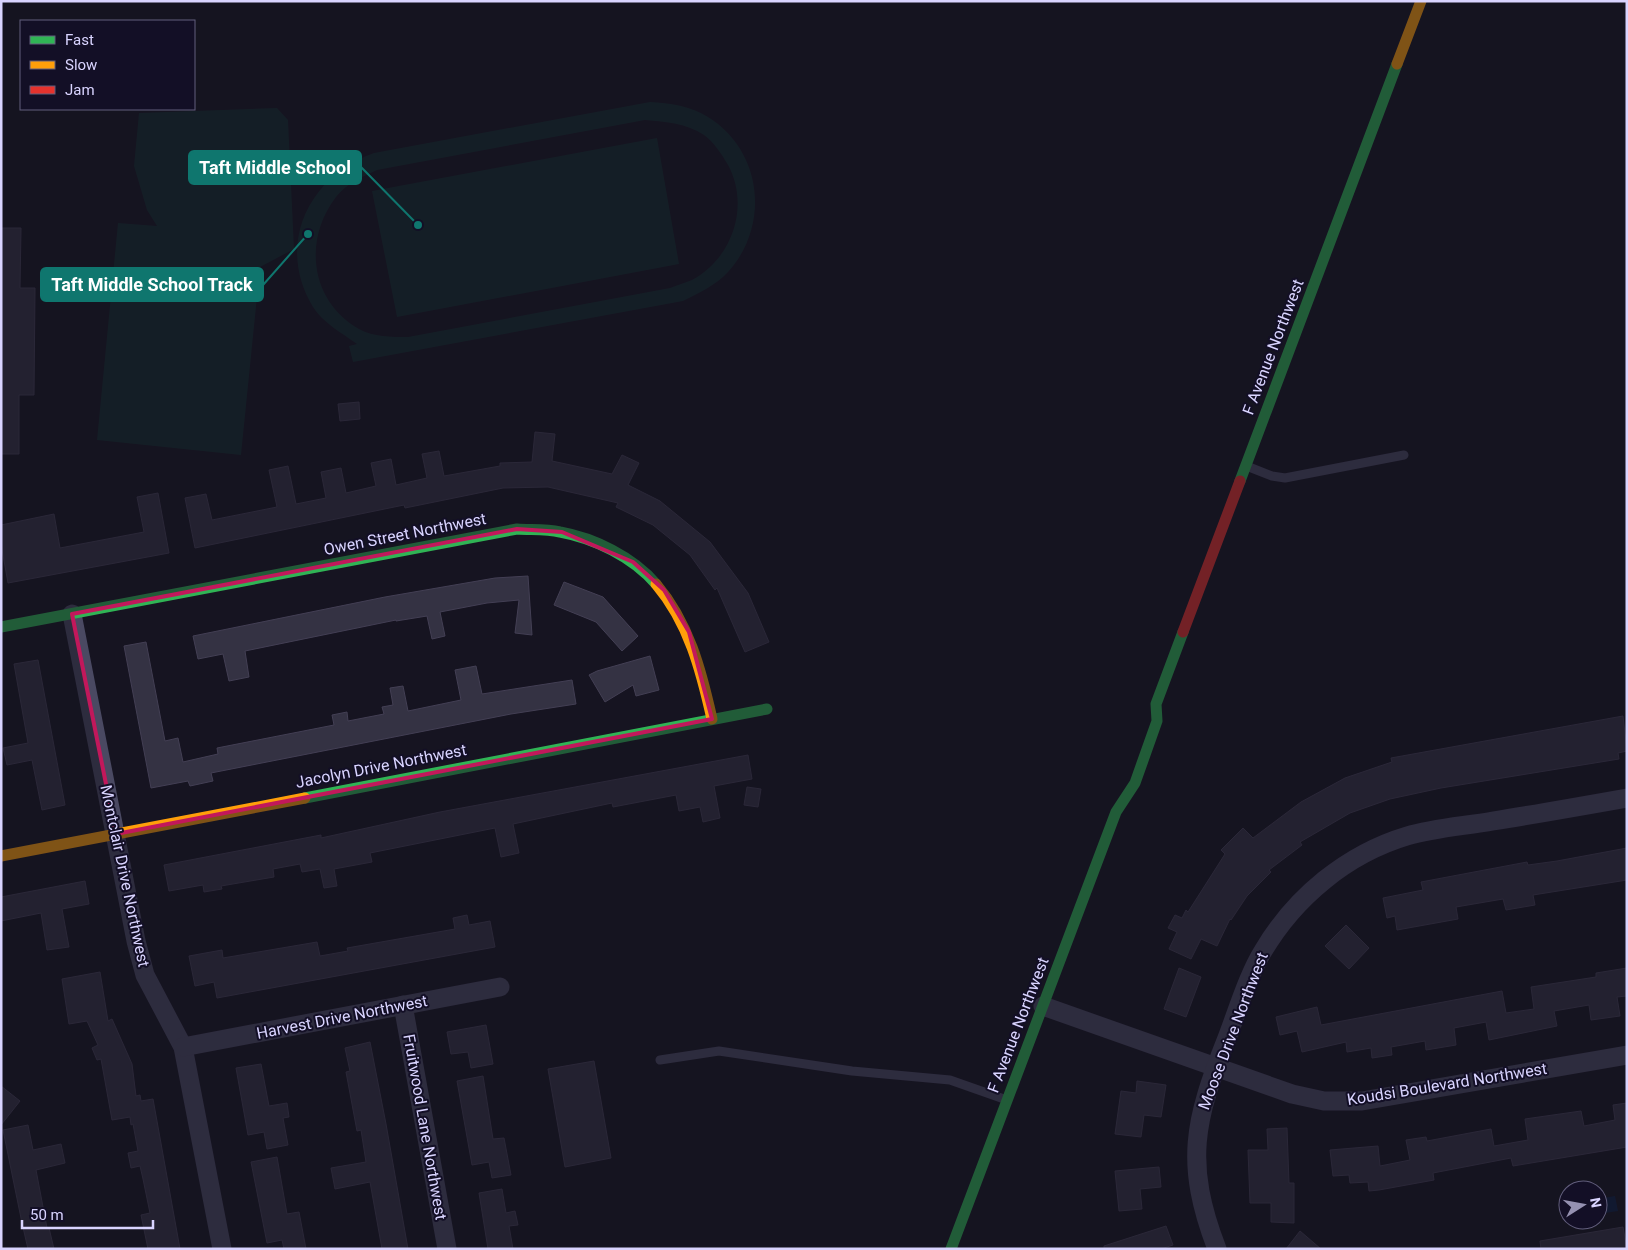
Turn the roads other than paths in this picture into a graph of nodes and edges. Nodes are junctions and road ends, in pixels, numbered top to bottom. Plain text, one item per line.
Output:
1 (1421, 1) edge
2 (1404, 455) dead end
3 (1245, 465) junction
4 (72, 614) junction
5 (1, 627) edge
6 (1156, 704) junction
7 (767, 709) dead end
8 (1144, 715) dead end
9 (712, 719) junction
10 (1119, 789) dead end
11 (1627, 798) edge
12 (1116, 812) junction
13 (116, 834) junction
14 (1, 856) edge
15 (500, 987) dead end
16 (403, 1005) junction
17 (1043, 1006) junction
18 (183, 1047) junction
19 (1627, 1056) edge
20 (660, 1060) dead end
21 (1216, 1066) junction
22 (1007, 1100) junction
23 (222, 1249) edge
24 (447, 1249) edge
25 (951, 1249) edge
26 (1217, 1249) edge

1 - 3 street, F Avenue Northwest
2 - 3 lane
3 - 6 street, F Avenue Northwest
4 - 5 street, Owen Street Northwest
4 - 9 street, Owen Street Northwest
4 - 13 street, Montclair Drive Northwest
6 - 8 street, F Avenue Northwest
6 - 12 street, F Avenue Northwest
7 - 9 street, Jacolyn Drive Northwest
9 - 13 street, Jacolyn Drive Northwest
10 - 12 street, F Avenue Northwest
11 - 21 street, Moose Drive Northwest
12 - 17 street, F Avenue Northwest
13 - 14 street, Jacolyn Drive Northwest
13 - 18 street, Montclair Drive Northwest
15 - 16 street, Harvest Drive Northwest
16 - 18 street, Harvest Drive Northwest
16 - 24 street, Fruitwood Lane Northwest
17 - 21 street, Koudsi Boulevard Northwest
17 - 22 street, F Avenue Northwest
18 - 23 street, Montclair Drive Northwest
19 - 21 street, Koudsi Boulevard Northwest
20 - 22 lane
21 - 26 street, Moose Drive Northwest
22 - 25 street, F Avenue Northwest

